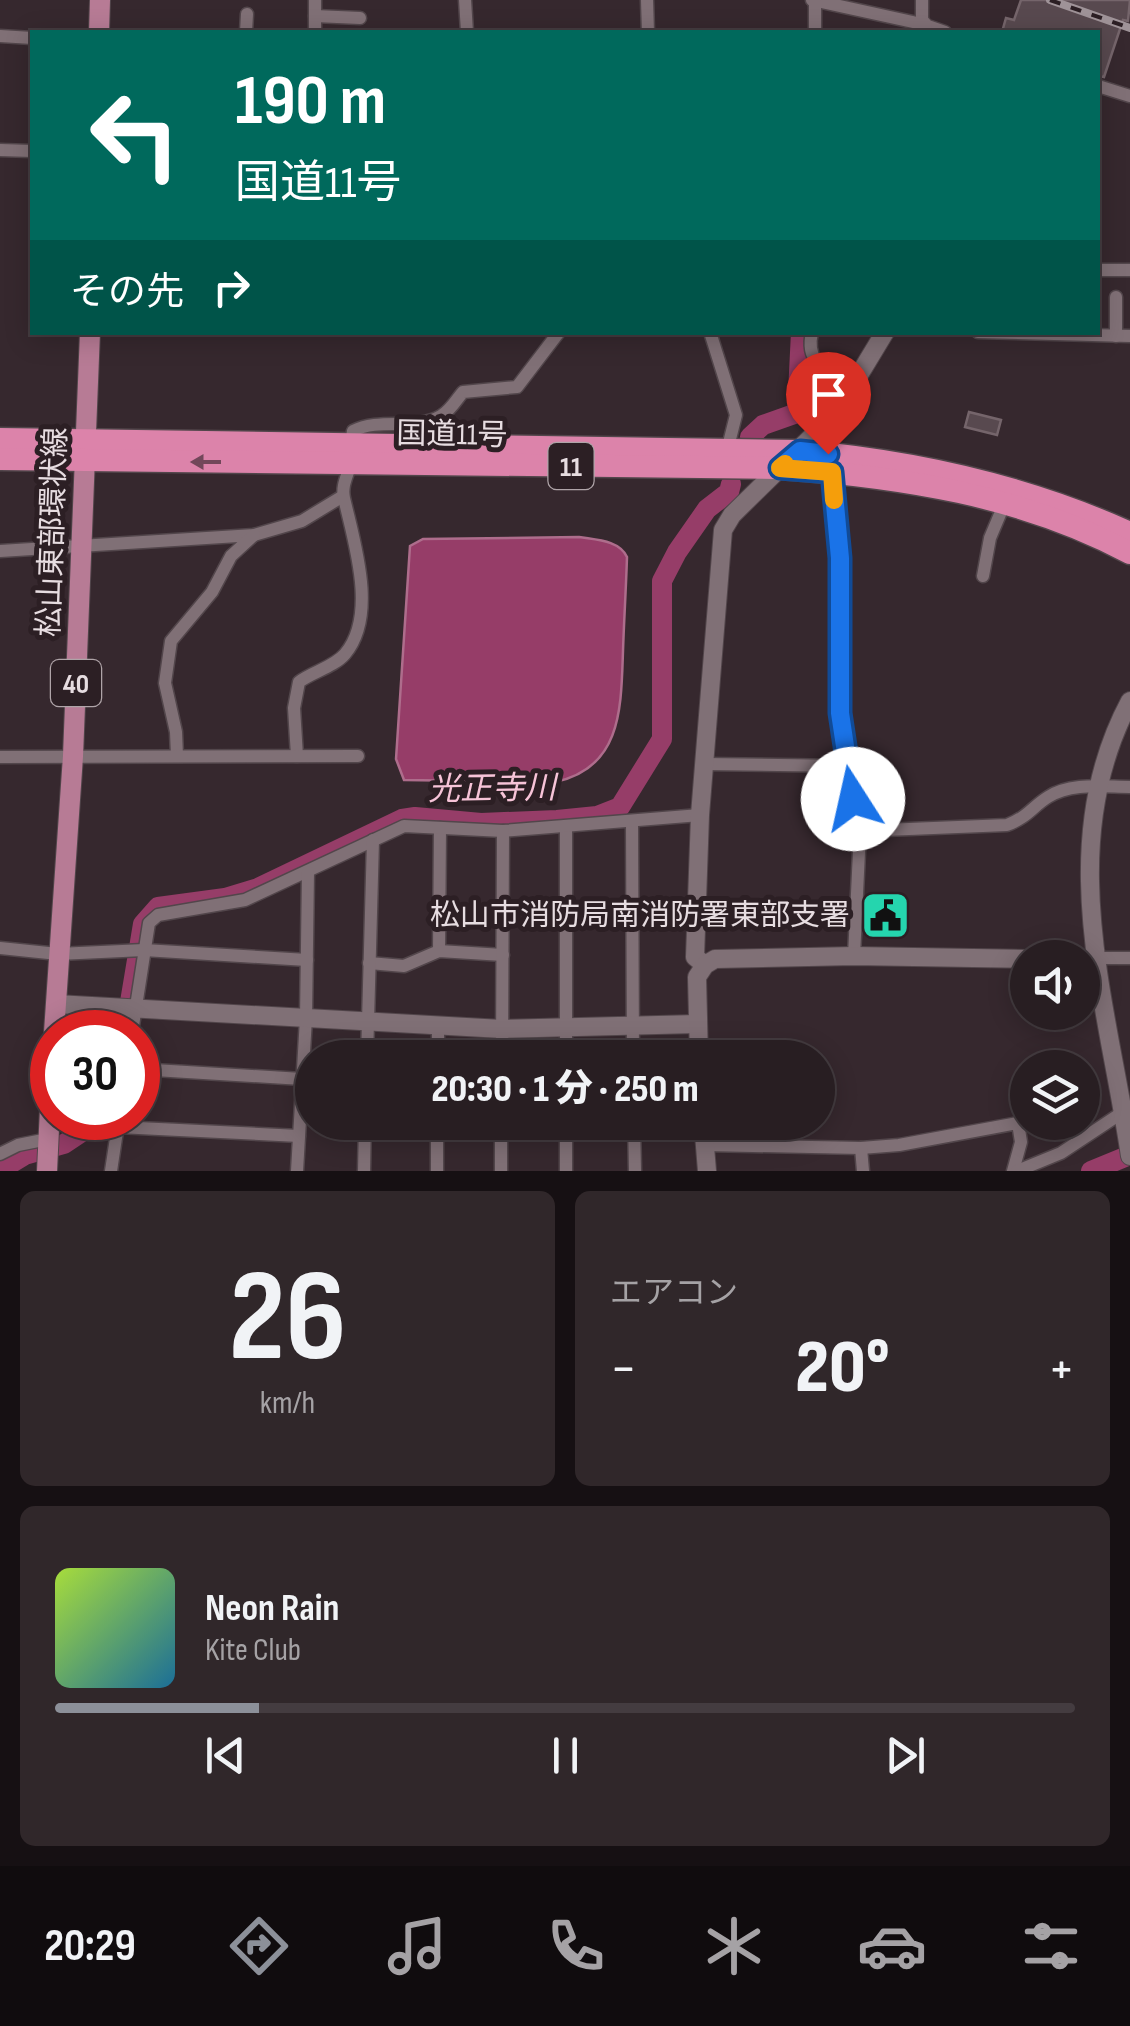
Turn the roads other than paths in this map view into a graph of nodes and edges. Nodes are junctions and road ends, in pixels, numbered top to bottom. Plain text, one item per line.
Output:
1 (100, 0) edge
2 (316, 0) edge
3 (464, 0) edge
4 (647, 0) edge
5 (814, 0) edge
6 (922, 0) edge
7 (247, 14) dead end
8 (315, 16) junction
9 (360, 18) dead end
10 (923, 28) edge
11 (99, 30) edge
12 (246, 30) edge
13 (314, 30) edge
14 (467, 30) edge
15 (648, 30) edge
16 (814, 30) edge
17 (0, 36) edge
18 (30, 38) edge
19 (1100, 87) edge
20 (1130, 96) edge
21 (0, 150) edge
22 (30, 151) edge
23 (1100, 270) edge
24 (1130, 270) edge
25 (1116, 296) dead end
26 (90, 335) edge
27 (557, 335) edge
28 (711, 335) edge
29 (812, 335) edge
30 (883, 335) edge
31 (1092, 335) edge
32 (1123, 336) edge
33 (856, 384) junction
34 (0, 439) edge
35 (86, 450) junction
36 (727, 451) junction
37 (800, 451) junction
38 (352, 454) junction
39 (0, 459) edge
40 (780, 468) junction
41 (832, 472) junction
42 (343, 496) junction
43 (1007, 496) junction
44 (1130, 533) edge
45 (254, 536) junction
46 (83, 544) junction
47 (0, 551) edge
48 (1130, 553) edge
49 (983, 576) dead end
50 (1130, 701) edge
51 (0, 756) edge
52 (72, 756) junction
53 (178, 756) junction
54 (297, 756) junction
55 (358, 756) dead end
56 (705, 764) junction
57 (846, 766) junction
58 (1097, 787) junction
59 (1130, 787) edge
60 (700, 815) junction
61 (632, 823) junction
62 (566, 827) junction
63 (440, 828) junction
64 (504, 831) junction
65 (860, 832) junction
66 (373, 840) junction
67 (308, 872) junction
68 (1090, 940) edge
69 (0, 948) edge
70 (144, 950) junction
71 (439, 951) junction
72 (58, 954) junction
73 (503, 955) junction
74 (854, 956) junction
75 (1100, 958) edge
76 (1130, 958) edge
77 (1010, 959) edge
78 (307, 960) junction
79 (370, 963) junction
80 (704, 965) junction
81 (56, 1004) junction
82 (1100, 1005) edge
83 (136, 1007) junction
84 (56, 1010) edge
85 (136, 1010) edge
86 (306, 1018) junction
87 (368, 1022) junction
88 (697, 1024) junction
89 (438, 1025) junction
90 (632, 1026) junction
91 (566, 1027) junction
92 (502, 1029) junction
93 (305, 1040) edge
94 (368, 1040) edge
95 (438, 1040) edge
96 (502, 1040) edge
97 (566, 1040) edge
98 (632, 1040) edge
99 (698, 1040) edge
100 (160, 1069) edge
101 (295, 1078) edge
102 (1123, 1112) junction
103 (160, 1125) edge
104 (295, 1136) edge
105 (116, 1140) edge
106 (299, 1140) edge
107 (365, 1140) edge
108 (438, 1140) edge
109 (501, 1140) edge
110 (566, 1140) edge
111 (634, 1140) edge
112 (705, 1140) edge
113 (705, 1145) junction
114 (861, 1148) junction
115 (1129, 1149) edge
116 (48, 1151) edge
117 (0, 1154) edge
118 (111, 1171) edge
119 (296, 1171) edge
120 (364, 1171) edge
121 (437, 1171) edge
122 (501, 1171) edge
123 (566, 1171) edge
124 (635, 1171) edge
125 (706, 1171) edge
126 (863, 1171) edge
127 (1015, 1171) edge

1 - 11 main road
2 - 8 street
3 - 14 street
4 - 15 street
5 - 10 street
5 - 16 street
6 - 10 street
7 - 12 street
8 - 9 street
8 - 13 street
17 - 18 street
19 - 20 street
21 - 22 street
23 - 24 street
25 - 32 street
26 - 35 main road, 松山東部環状線 / 40
27 - 38 street
28 - 36 street
29 - 33 street
30 - 33 street
31 - 32 street
33 - 37 street
34 - 35 highway, 国道11号 / 11
35 - 38 highway, 国道11号 / 11
35 - 39 highway, 国道11号 / 11
35 - 46 main road, 松山東部環状線 / 40
36 - 37 highway, 国道11号 / 11
36 - 38 highway, 国道11号 / 11
37 - 40 street
37 - 43 highway, 国道11号 / 11
38 - 40 highway, 国道11号 / 11
38 - 42 street
40 - 41 highway, 国道11号 / 11
40 - 56 street
41 - 43 highway, 国道11号 / 11
41 - 57 street
42 - 45 street
42 - 54 street
43 - 44 highway, 国道11号 / 11
43 - 48 highway, 国道11号 / 11
43 - 49 street
45 - 46 street
45 - 53 street
46 - 47 street
46 - 52 main road, 松山東部環状線 / 40
50 - 58 street
51 - 52 street
52 - 53 street
52 - 72 main road, 松山東部環状線 / 40
53 - 54 street
54 - 55 street
56 - 57 street
56 - 60 street
57 - 65 street
58 - 59 street
58 - 65 street
58 - 68 street
60 - 61 street
60 - 80 street
61 - 62 street
61 - 90 street
62 - 64 street
62 - 91 street
63 - 64 street
63 - 66 street
63 - 71 street
64 - 73 street
65 - 74 street
66 - 67 street
66 - 79 street
67 - 70 street
67 - 78 street
69 - 72 street
70 - 72 street
70 - 78 street
70 - 83 street
71 - 73 street
71 - 79 street
72 - 81 main road, 松山東部環状線 / 40
73 - 92 street
74 - 77 street
74 - 80 street
75 - 76 street
78 - 86 street
79 - 87 street
80 - 88 street
81 - 83 street
81 - 84 main road, 松山東部環状線 / 40
82 - 102 street
83 - 85 street
83 - 86 street
86 - 87 street
86 - 93 street
87 - 89 street
87 - 94 street
88 - 90 street
88 - 99 street
89 - 92 street
89 - 95 street
90 - 91 street
90 - 98 street
91 - 92 street
91 - 97 street
92 - 96 street
100 - 101 street
102 - 115 street
102 - 127 street
103 - 104 street
105 - 118 street
106 - 119 street
107 - 120 street
108 - 121 street
109 - 122 street
110 - 123 street
111 - 124 street
112 - 113 street
113 - 114 street
113 - 125 street
114 - 126 street
114 - 127 street
116 - 117 street

